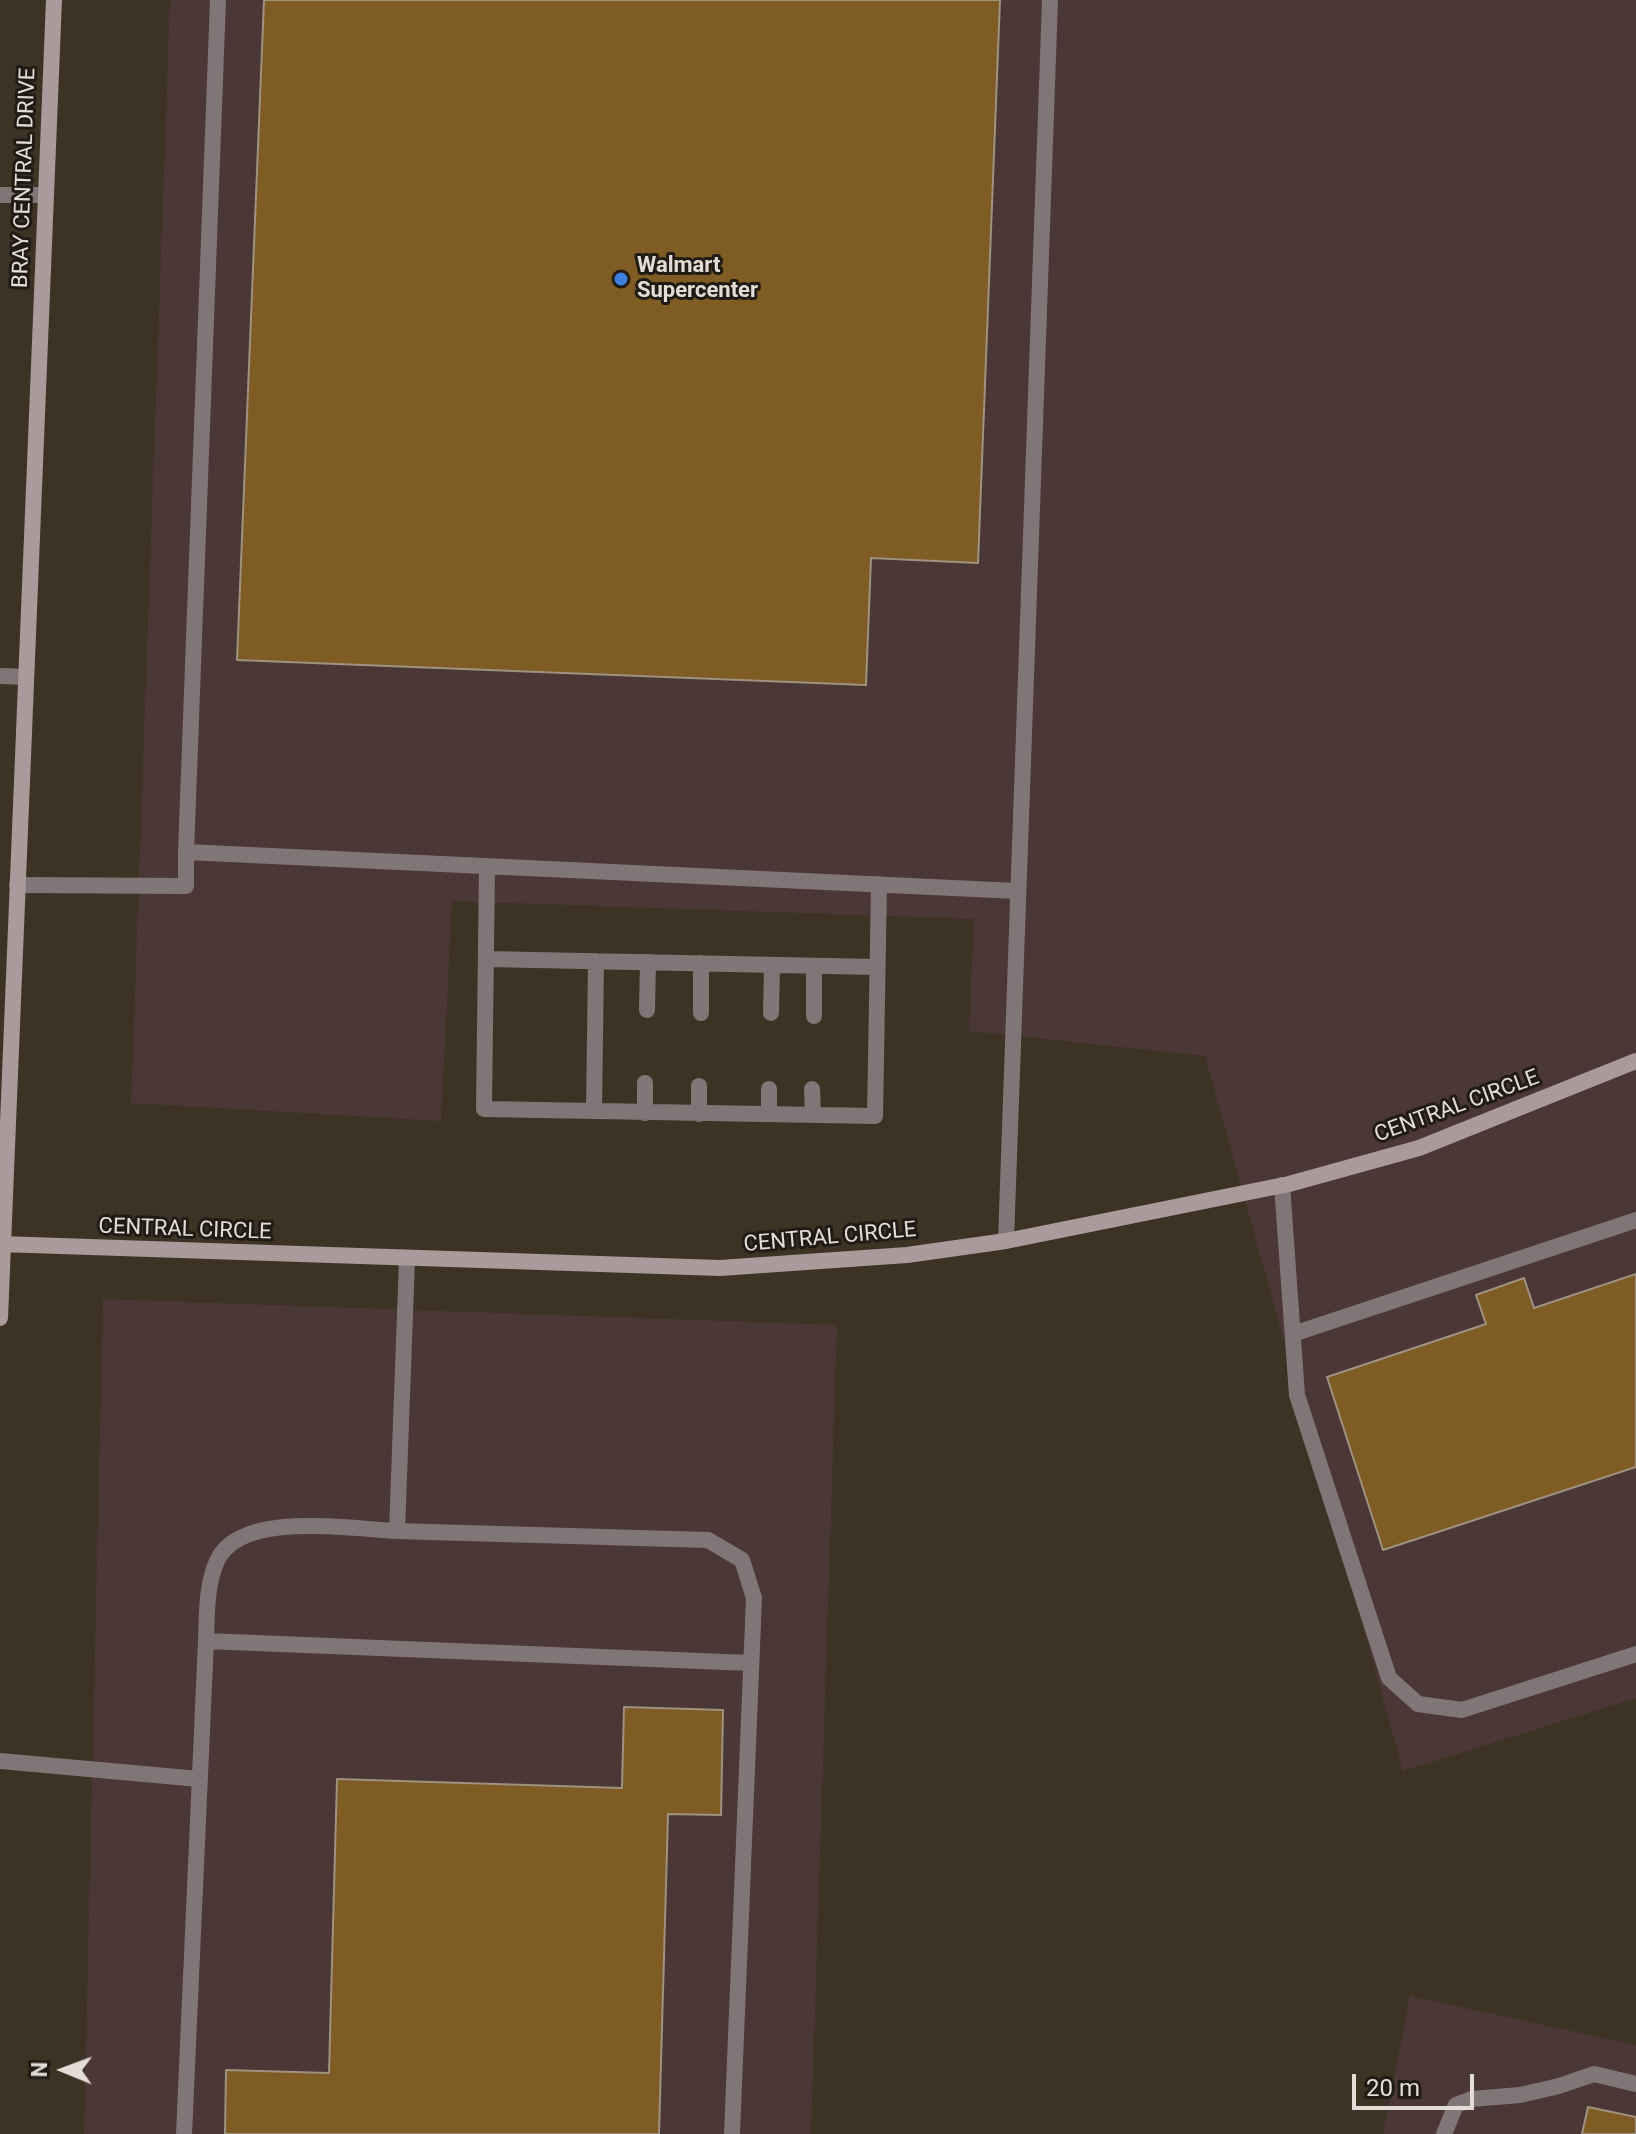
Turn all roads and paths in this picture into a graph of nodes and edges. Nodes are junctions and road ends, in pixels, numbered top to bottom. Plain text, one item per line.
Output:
1 (54, 0) edge
2 (218, 0) edge
3 (1050, 0) edge
4 (0, 195) edge
5 (46, 195) junction
6 (0, 676) edge
7 (26, 677) junction
8 (186, 852) junction
9 (487, 866) junction
10 (879, 884) junction
11 (17, 885) junction
12 (1017, 891) junction
13 (486, 959) junction
14 (596, 961) junction
15 (648, 962) junction
16 (701, 963) junction
17 (772, 965) junction
18 (814, 966) junction
19 (877, 967) junction
20 (647, 1010) dead end
21 (701, 1013) dead end
22 (771, 1013) dead end
23 (814, 1016) dead end
24 (1636, 1061) edge
25 (645, 1083) dead end
26 (699, 1086) dead end
27 (769, 1089) dead end
28 (812, 1089) dead end
29 (594, 1111) junction
30 (645, 1113) junction
31 (699, 1114) junction
32 (769, 1114) junction
33 (813, 1115) junction
34 (1282, 1185) junction
35 (1636, 1220) edge
36 (1006, 1241) junction
37 (1, 1244) edge
38 (407, 1260) junction
39 (0, 1318) edge
40 (1293, 1334) junction
41 (397, 1531) junction
42 (206, 1641) junction
43 (1636, 1654) edge
44 (750, 1663) junction
45 (0, 1761) edge
46 (199, 1779) junction
47 (1636, 2084) edge
48 (184, 2134) edge
49 (732, 2134) edge
50 (1444, 2134) edge

1 - 5 street, BRAY CENTRAL DRIVE
2 - 8 lane
3 - 12 lane
4 - 5 lane
5 - 7 street, BRAY CENTRAL DRIVE
6 - 7 lane
7 - 11 street, BRAY CENTRAL DRIVE
8 - 9 lane
8 - 11 lane
9 - 10 lane
9 - 13 lane
10 - 12 lane
10 - 19 lane
11 - 37 street, BRAY CENTRAL DRIVE
12 - 36 lane
13 - 14 lane
13 - 29 lane
14 - 15 lane
14 - 29 lane
15 - 16 lane
15 - 20 lane
16 - 17 lane
16 - 21 lane
17 - 18 lane
17 - 22 lane
18 - 19 lane
18 - 23 lane
19 - 33 lane
24 - 34 street, CENTRAL CIRCLE
25 - 30 lane
26 - 31 lane
27 - 32 lane
28 - 33 lane
29 - 30 lane
30 - 31 lane
31 - 32 lane
32 - 33 lane
34 - 36 street, CENTRAL CIRCLE
34 - 40 lane
35 - 40 lane
36 - 38 street, CENTRAL CIRCLE
37 - 38 street, CENTRAL CIRCLE
37 - 39 street, BRAY CENTRAL DRIVE
38 - 41 lane
40 - 43 lane
41 - 42 lane
41 - 44 lane
42 - 44 lane
42 - 46 lane
44 - 49 lane
45 - 46 lane
46 - 48 lane
47 - 50 lane

